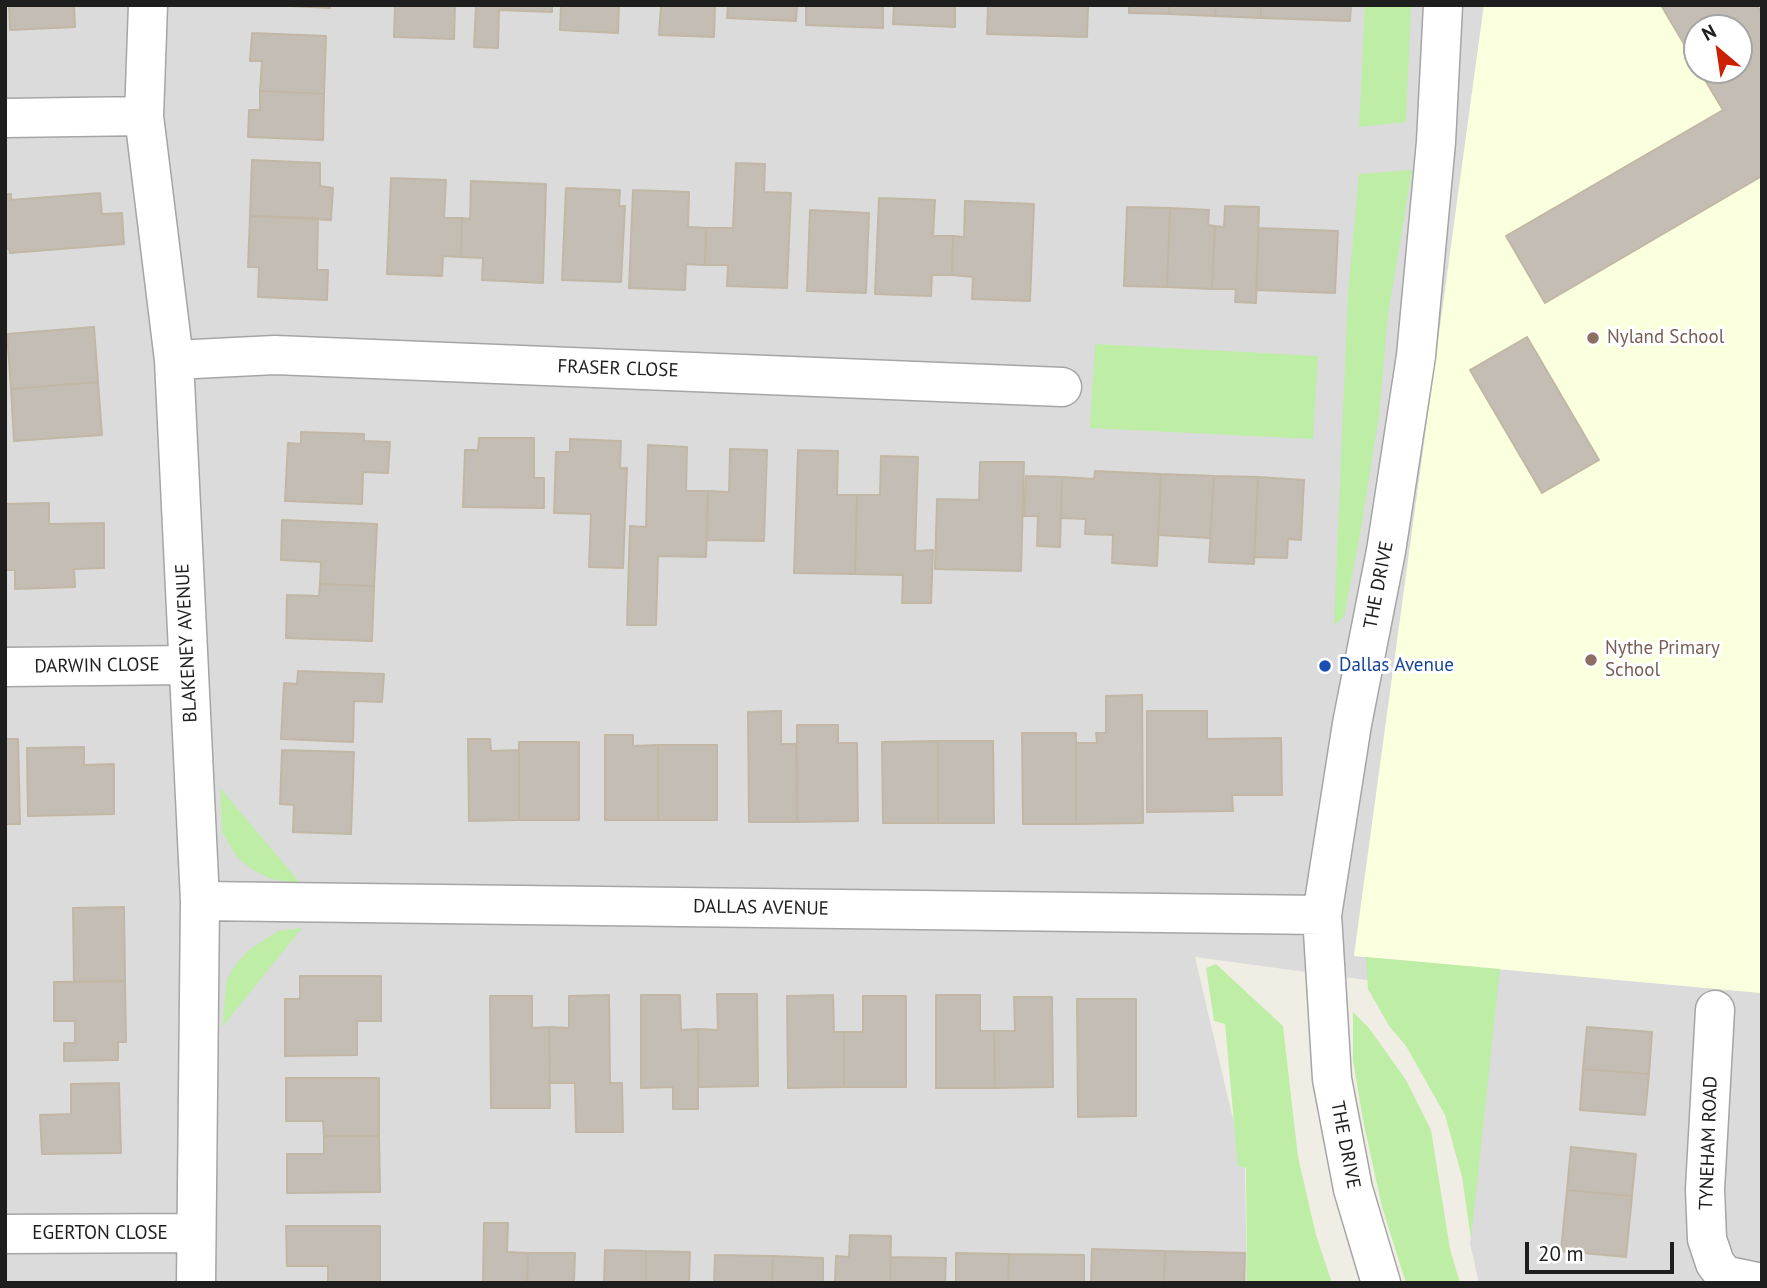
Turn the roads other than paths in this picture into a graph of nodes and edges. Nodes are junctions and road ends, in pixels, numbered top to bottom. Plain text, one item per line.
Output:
1 (148, 5) edge
2 (1443, 5) edge
3 (144, 116) junction
4 (5, 118) edge
5 (174, 360) junction
6 (1062, 387) dead end
7 (188, 665) junction
8 (5, 667) edge
9 (200, 901) junction
10 (1322, 915) junction
11 (1715, 1010) dead end
12 (194, 1233) junction
13 (5, 1234) edge
14 (196, 1283) edge
15 (1381, 1283) edge
16 (1762, 1283) edge

1 - 3 street, BLAKENEY AVENUE
2 - 10 street, THE DRIVE
3 - 4 street
3 - 5 street, BLAKENEY AVENUE
5 - 6 street, FRASER CLOSE
5 - 7 street, BLAKENEY AVENUE
7 - 8 street, DARWIN CLOSE
7 - 9 street, BLAKENEY AVENUE
9 - 10 street, DALLAS AVENUE
9 - 12 street, BLAKENEY AVENUE
10 - 15 street, THE DRIVE
11 - 16 street, TYNEHAM ROAD
12 - 13 street, EGERTON CLOSE
12 - 14 street, BLAKENEY AVENUE

